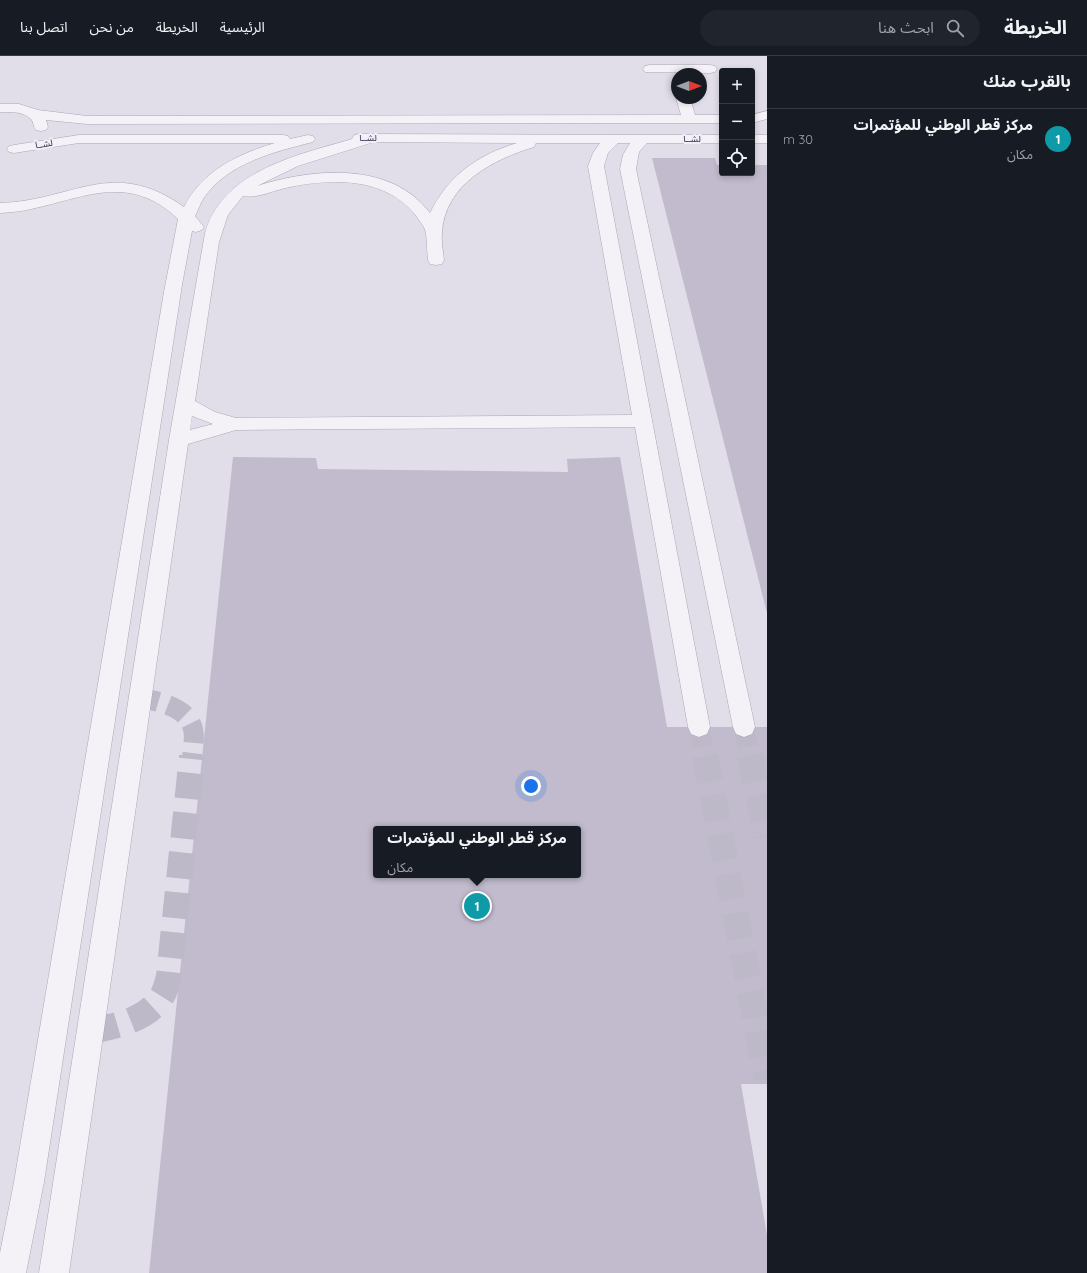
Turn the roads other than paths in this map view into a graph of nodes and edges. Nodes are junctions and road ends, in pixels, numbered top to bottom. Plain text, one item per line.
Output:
1 (650, 69) dead end
2 (707, 69) edge
3 (710, 69) dead end
4 (671, 73) edge
5 (0, 97) edge
6 (685, 104) edge
7 (0, 108) edge
8 (18, 108) junction
9 (35, 114) junction
10 (767, 115) edge
11 (755, 118) edge
12 (689, 119) junction
13 (719, 119) edge
14 (755, 119) edge
15 (767, 120) edge
16 (373, 138) junction
17 (615, 138) junction
18 (643, 138) junction
19 (719, 138) edge
20 (308, 139) junction
21 (755, 139) edge
22 (767, 139) edge
23 (550, 140) junction
24 (4, 151) edge
25 (225, 205) junction
26 (0, 208) edge
27 (187, 217) junction
28 (434, 230) junction
29 (211, 242) junction
30 (436, 260) dead end
31 (184, 403) junction
32 (643, 421) junction
33 (236, 424) junction
34 (178, 440) junction
35 (699, 727) tunnel mouth
36 (744, 727) tunnel mouth
37 (12, 1273) edge
38 (54, 1273) edge

1 - 4 street
2 - 3 street
5 - 8 street
6 - 12 street
7 - 8 street
8 - 9 street, لشــا
9 - 12 street, لشــا
9 - 24 street
10 - 11 street
12 - 13 street, لشــا
14 - 15 street
16 - 20 street, لشــا
16 - 23 street, لشــا
16 - 25 street
17 - 18 street, لشــا
17 - 23 street, لشــا
17 - 32 street
18 - 19 street, لشــا
18 - 36 street
20 - 24 street, لشــا
20 - 27 street
21 - 22 street
23 - 28 street
25 - 28 street
25 - 29 street
26 - 27 street
27 - 29 street
27 - 37 street
28 - 30 street
29 - 31 street
31 - 33 street
31 - 34 street
32 - 33 street
32 - 35 street
33 - 34 street
34 - 38 street

